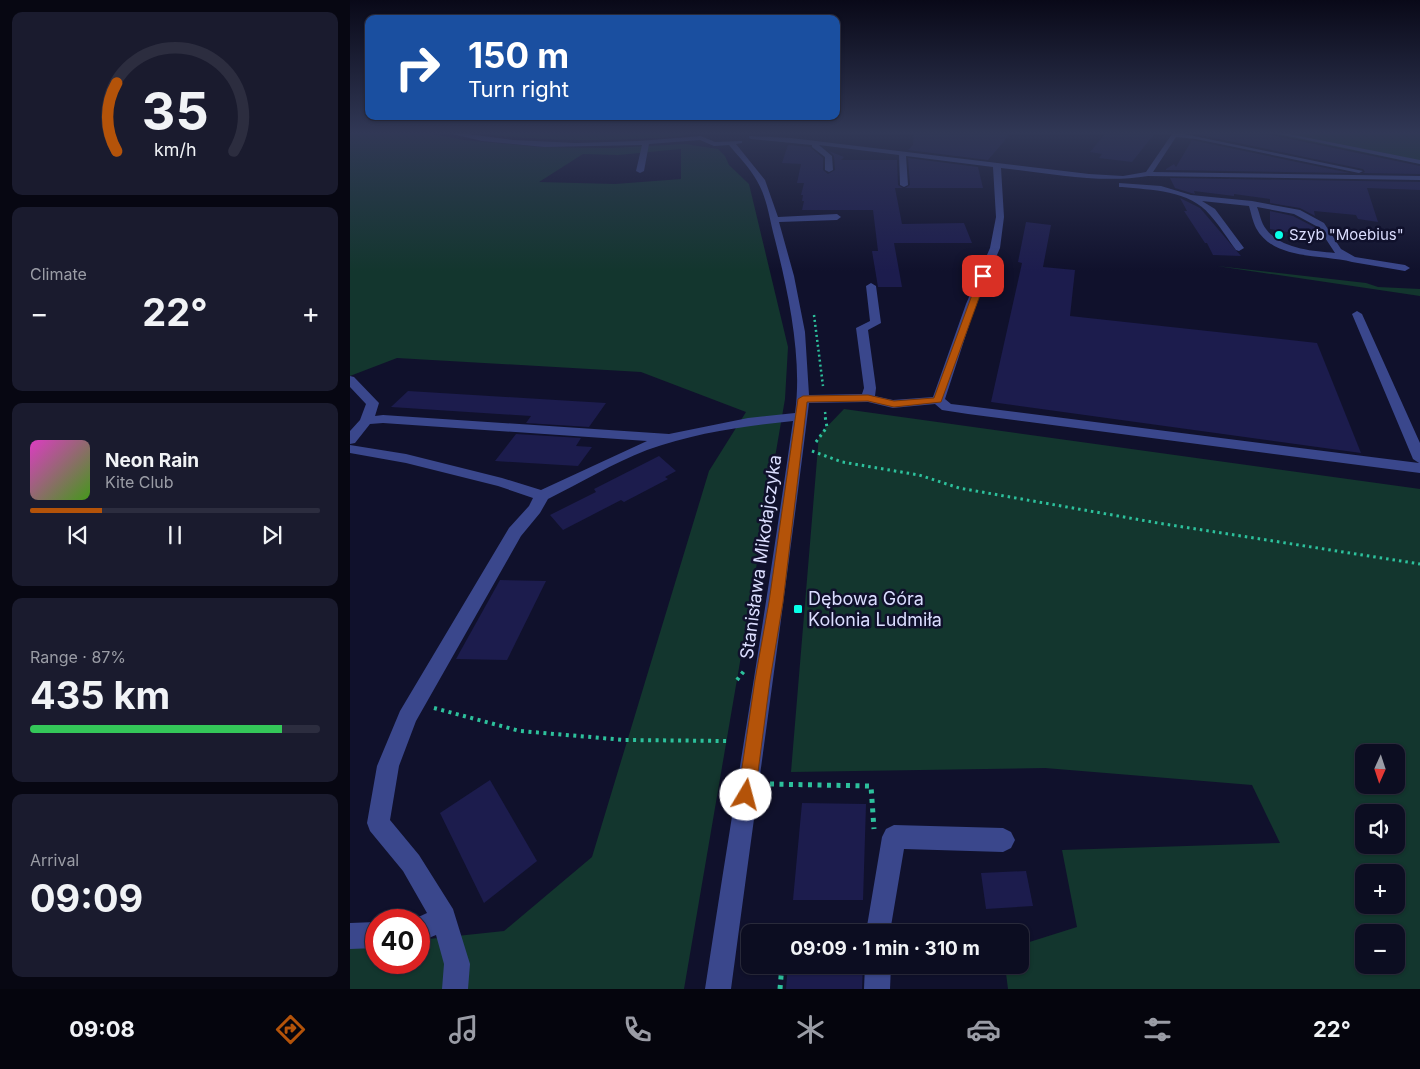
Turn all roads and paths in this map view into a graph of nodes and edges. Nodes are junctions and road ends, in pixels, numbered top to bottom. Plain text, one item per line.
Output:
1 (760, 179) edge
2 (904, 179) edge
3 (997, 179) edge
4 (1087, 179) edge
5 (904, 185) dead end
6 (1194, 197) junction
7 (1252, 204) junction
8 (837, 217) dead end
9 (774, 220) junction
10 (1239, 248) dead end
11 (1345, 256) junction
12 (1405, 268) dead end
13 (871, 286) dead end
14 (1357, 314) dead end
15 (350, 380) edge
16 (868, 398) junction
17 (938, 400) junction
18 (802, 408) junction
19 (366, 421) junction
20 (668, 438) junction
21 (350, 440) edge
22 (350, 449) edge
23 (809, 450) dead end
24 (1420, 459) edge
25 (1420, 468) edge
26 (542, 496) junction
27 (1420, 564) edge
28 (415, 703) junction
29 (727, 741) dead end
30 (770, 784) dead end
31 (894, 837) junction
32 (1003, 840) dead end
33 (444, 918) junction
34 (879, 924) edge
35 (430, 925) edge
36 (365, 935) edge
37 (350, 936) edge
38 (781, 974) edge
39 (878, 974) edge
40 (455, 989) edge
41 (718, 989) edge
42 (780, 989) edge
43 (877, 989) edge

1 - 9 street, Stanisława Mikołajczyka
2 - 5 street
3 - 17 street
4 - 6 street
6 - 7 street
6 - 10 street
7 - 11 street
7 - 11 street
8 - 9 street
9 - 18 street, Stanisława Mikołajczyka
11 - 12 street
13 - 16 street
14 - 24 street
15 - 19 street
16 - 17 street
16 - 18 street
17 - 25 street
18 - 20 street
18 - 41 street, Stanisława Mikołajczyka
19 - 20 street
19 - 21 street
20 - 26 street
22 - 26 street
23 - 27 path
26 - 28 street
28 - 29 path
28 - 33 street
30 - 31 path
31 - 32 street
31 - 34 street
33 - 35 street
33 - 40 street
36 - 37 street
38 - 42 path
39 - 43 street

